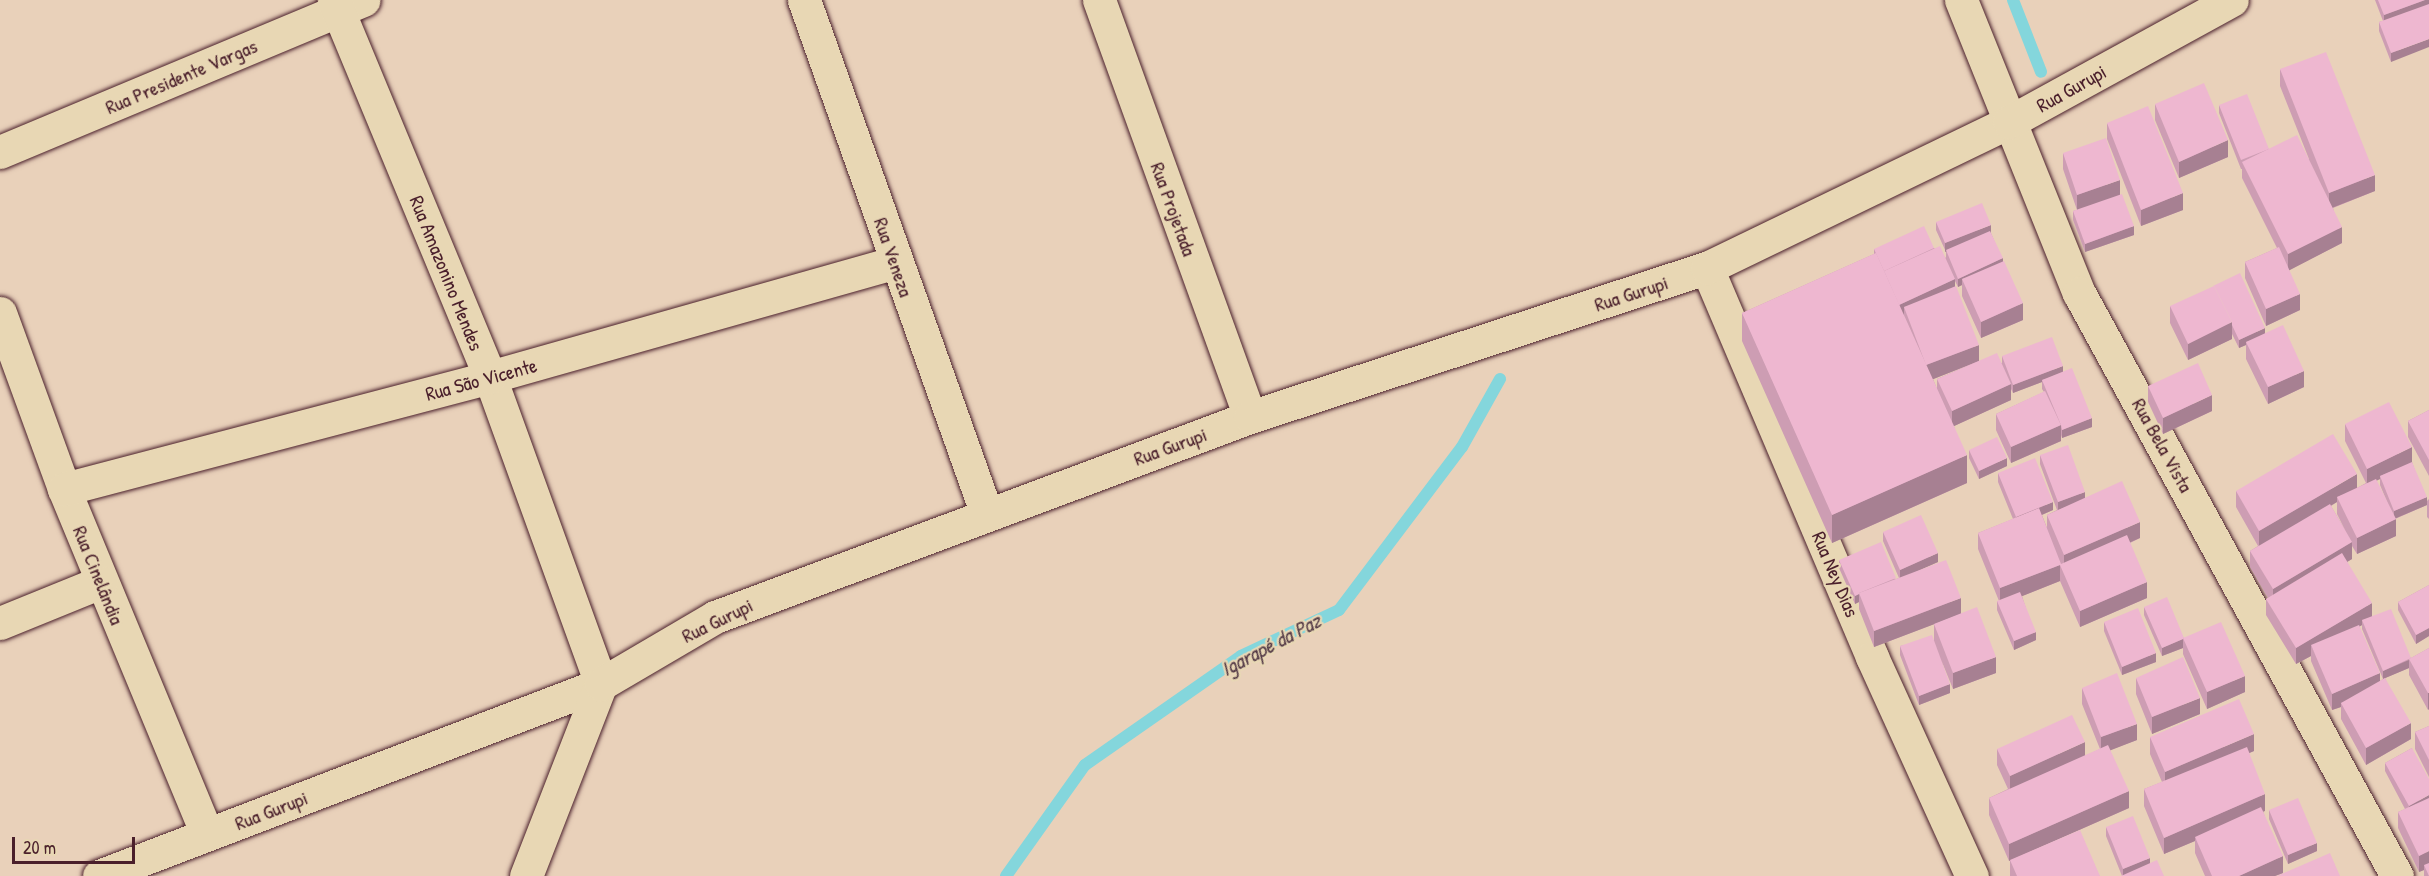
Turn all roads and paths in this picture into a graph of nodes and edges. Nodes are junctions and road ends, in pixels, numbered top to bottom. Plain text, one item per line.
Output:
1 (804, 0) edge
2 (1099, 0) edge
3 (1961, 0) edge
4 (2232, 0) edge
5 (345, 3) edge
6 (2009, 122) junction
7 (0, 152) edge
8 (896, 262) junction
9 (1707, 268) junction
10 (0, 313) edge
11 (490, 377) junction
12 (1250, 417) junction
13 (63, 489) junction
14 (986, 513) junction
15 (101, 582) junction
16 (0, 623) edge
17 (601, 684) junction
18 (207, 834) junction
19 (106, 875) edge
20 (526, 876) edge
21 (1972, 876) edge
22 (2397, 876) edge

1 - 8 street, Rua Veneza
2 - 12 street, Rua Projetada
3 - 6 street, Rua Bela Vista
4 - 6 street, Rua Gurupi
5 - 7 street, Rua Presidente Vargas
5 - 11 street, Rua Amazonino Mendes
6 - 9 street, Rua Gurupi
6 - 22 street, Rua Bela Vista
8 - 11 street, Rua São Vicente
8 - 14 street, Rua Veneza
9 - 12 street, Rua Gurupi
9 - 21 street, Rua Ney Dias
10 - 13 street, Rua Cinelândia
11 - 13 street, Rua São Vicente
11 - 17 street, Rua Amazonino Mendes
12 - 14 street, Rua Gurupi
13 - 15 street, Rua Cinelândia
14 - 17 street, Rua Gurupi
15 - 16 street
15 - 18 street, Rua Cinelândia
17 - 18 street, Rua Gurupi
17 - 20 street
18 - 19 street, Rua Gurupi

